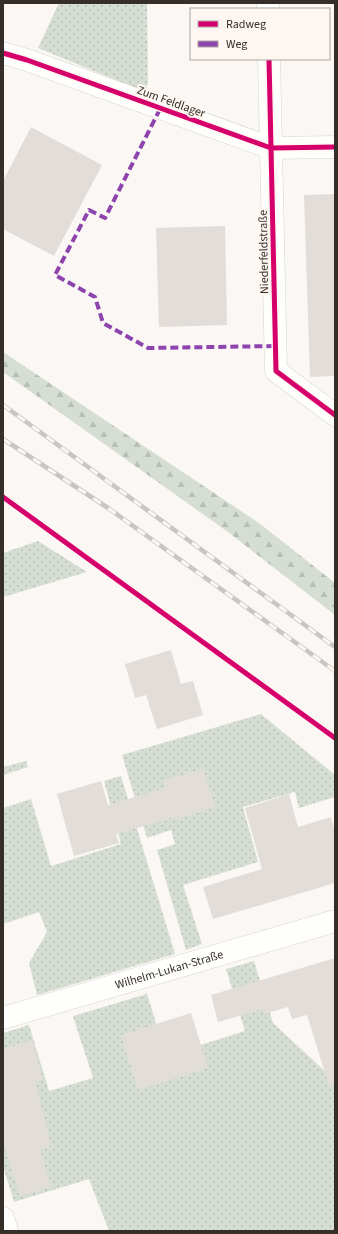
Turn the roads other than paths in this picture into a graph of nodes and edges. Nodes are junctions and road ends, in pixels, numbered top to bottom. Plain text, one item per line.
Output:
1 (3, 53) edge
2 (270, 60) edge
3 (335, 147) edge
4 (271, 148) junction
5 (335, 415) edge
6 (335, 921) edge
7 (3, 1018) edge
8 (3, 1218) edge
9 (7, 1231) edge

1 - 4 street, Zum Feldlager
2 - 4 street, Niederfeldstraße
3 - 4 street, Zum Feldlager
4 - 5 street, Niederfeldstraße
6 - 7 street, Wilhelm-Lukan-Straße
8 - 9 street

